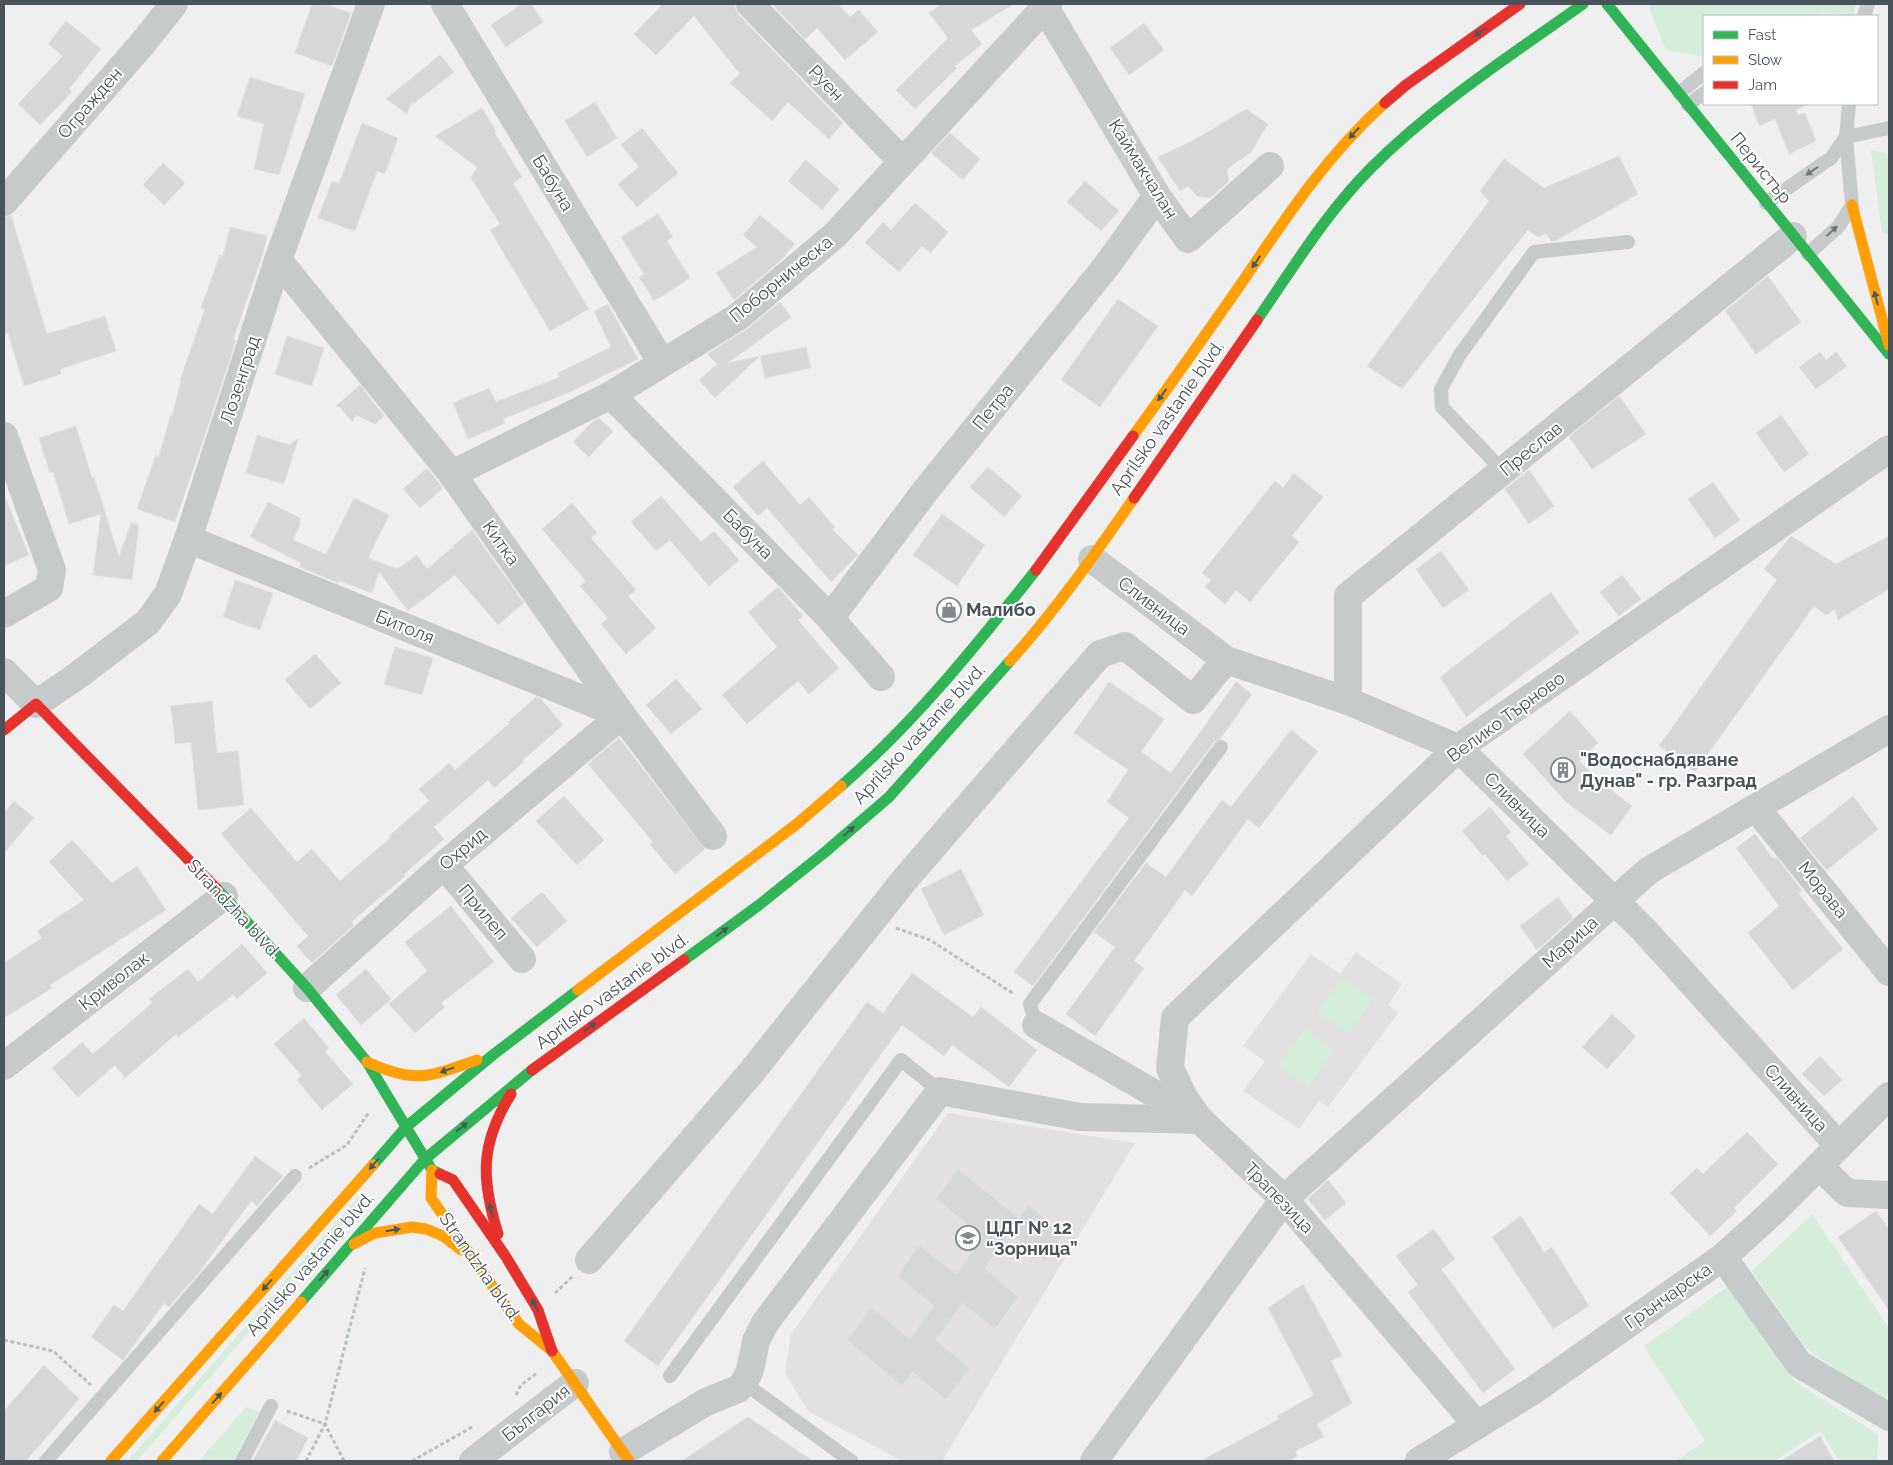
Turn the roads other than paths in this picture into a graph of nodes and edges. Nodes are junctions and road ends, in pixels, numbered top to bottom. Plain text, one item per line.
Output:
1 (174, 4) edge
2 (372, 4) edge
3 (445, 4) edge
4 (750, 4) edge
5 (1520, 4) edge
6 (1583, 4) edge
7 (1607, 4) edge
8 (1045, 5) edge
9 (1703, 74) edge
10 (1679, 93) junction
11 (1703, 94) edge
12 (1688, 105) junction
13 (1849, 105) edge
14 (1889, 128) edge
15 (1846, 138) junction
16 (902, 161) junction
17 (1270, 166) dead end
18 (1157, 196) junction
19 (4, 202) edge
20 (1766, 203) junction
21 (1852, 205) junction
22 (1628, 242) dead end
23 (1801, 245) junction
24 (278, 260) junction
25 (1889, 345) edge
26 (1889, 354) edge
27 (662, 363) junction
28 (611, 395) junction
29 (4, 436) edge
30 (1889, 449) edge
31 (1503, 471) junction
32 (452, 474) junction
33 (188, 539) junction
34 (1092, 559) junction
35 (4, 614) edge
36 (830, 618) junction
37 (1226, 660) junction
38 (4, 672) edge
39 (881, 677) dead end
40 (1348, 700) junction
41 (36, 704) junction
42 (622, 715) junction
43 (1889, 729) edge
44 (4, 730) edge
45 (1221, 747) dead end
46 (1458, 748) junction
47 (1756, 808) junction
48 (713, 836) dead end
49 (444, 865) junction
50 (224, 896) junction
51 (1614, 902) junction
52 (522, 958) dead end
53 (1889, 972) edge
54 (307, 988) junction
55 (1033, 1014) joint
56 (494, 1054) junction
57 (367, 1062) junction
58 (4, 1066) edge
59 (522, 1078) junction
60 (940, 1090) junction
61 (1889, 1096) edge
62 (1200, 1120) junction
63 (406, 1127) junction
64 (1839, 1146) junction
65 (425, 1159) junction
66 (1819, 1166) junction
67 (432, 1170) junction
68 (296, 1176) road end
69 (1889, 1195) edge
70 (1284, 1199) junction
71 (348, 1247) junction
72 (506, 1257) junction
73 (1723, 1257) junction
74 (472, 1258) junction
75 (589, 1260) road end
76 (552, 1351) junction
77 (670, 1376) dead end
78 (744, 1383) junction
79 (568, 1388) junction
80 (271, 1406) dead end
81 (1889, 1417) edge
82 (1889, 1422) edge
83 (1477, 1425) junction
84 (626, 1457) edge
85 (1425, 1460) edge
86 (46, 1461) edge
87 (112, 1461) edge
88 (162, 1461) edge
89 (242, 1461) edge
90 (473, 1461) edge
91 (851, 1461) edge
92 (1094, 1461) edge

1 - 19 street, Огражден
2 - 24 street, Лозенград
3 - 27 street, Бабуна
4 - 16 street, Руен
5 -> 56 street, Aprilsko vastanie blvd.
6 - 34 street, Aprilsko vastanie blvd.
7 - 10 street, Перистър
8 - 16 street, Поборническа
8 - 18 street, Каймакчалан
9 - 10 lane
10 - 12 street, Перистър
11 - 12 lane
12 - 20 street, Перистър
13 - 15 lane
14 - 15 lane
15 -> 20 lane
15 - 21 lane
16 - 27 street, Поборническа
17 - 18 street, Каймакчалан
18 - 36 street, Петра
20 - 23 street, Перистър
23 -> 21 lane
25 -> 21 street
22 - 31 lane
23 - 26 street, Перистър
23 - 31 street, Преслав
24 - 32 street, Китка
24 - 33 street, Лозенград
27 - 28 street, Поборническа
28 - 32 street, Поборническа
28 - 36 street, Бабуна
29 - 35 street
30 - 46 street, Велико Търново
31 - 40 street, Преслав
32 - 42 street, Китка
33 - 41 street, Лозенград
33 - 42 street, Битоля
34 - 37 street, Сливница
59 -> 34 street, Aprilsko vastanie blvd.
36 - 39 street, Бабуна
37 - 40 street, Сливница
37 - 75 street
38 - 41 street, Strandzha blvd.
40 - 46 street, Сливница
41 - 44 street
41 - 50 street, Strandzha blvd.
42 - 48 street, Китка
42 - 49 street, Охрид
43 - 47 street, Марица
45 - 55 lane
46 - 51 street, Сливница
46 - 62 street, Велико Търново
47 - 51 street, Марица
47 - 53 street, Морава
49 - 52 street, Прилеп
49 - 54 street, Охрид
50 - 54 street, Strandzha blvd.
50 - 58 street, Криволак
51 - 64 street, Сливница
51 - 70 street, Марица
54 - 57 street, Strandzha blvd.
55 - 62 street, Трапезица
56 -> 57 street
56 - 63 street, Aprilsko vastanie blvd.
57 - 63 street, Strandzha blvd.
65 -> 59 street, Aprilsko vastanie blvd.
72 -> 59 street
60 - 62 street
60 - 77 lane
60 - 78 street
61 - 64 street, Грънчарска
62 - 70 street, Трапезица
63 - 65 street, Strandzha blvd.
63 -> 87 street, Aprilsko vastanie blvd.
64 - 66 street, Грънчарска
65 - 67 street, Strandzha blvd.
65 - 71 street, Aprilsko vastanie blvd.
66 - 69 street
66 - 73 street, Грънчарска
67 - 72 street, Strandzha blvd.
67 - 74 street, Strandzha blvd.
68 - 86 lane
70 - 83 street, Трапезица
70 - 92 street, Марица
71 -> 74 street
88 -> 71 street, Aprilsko vastanie blvd.
76 -> 72 street, Strandzha blvd.
73 - 81 street
73 - 83 street, Грънчарска
74 - 76 street, Strandzha blvd.
76 - 79 street, Strandzha blvd.
78 - 84 street
78 - 91 lane
79 - 84 street, Strandzha blvd.
79 - 90 street, България
80 - 89 lane
81 - 82 street
83 - 85 street, Грънчарска

